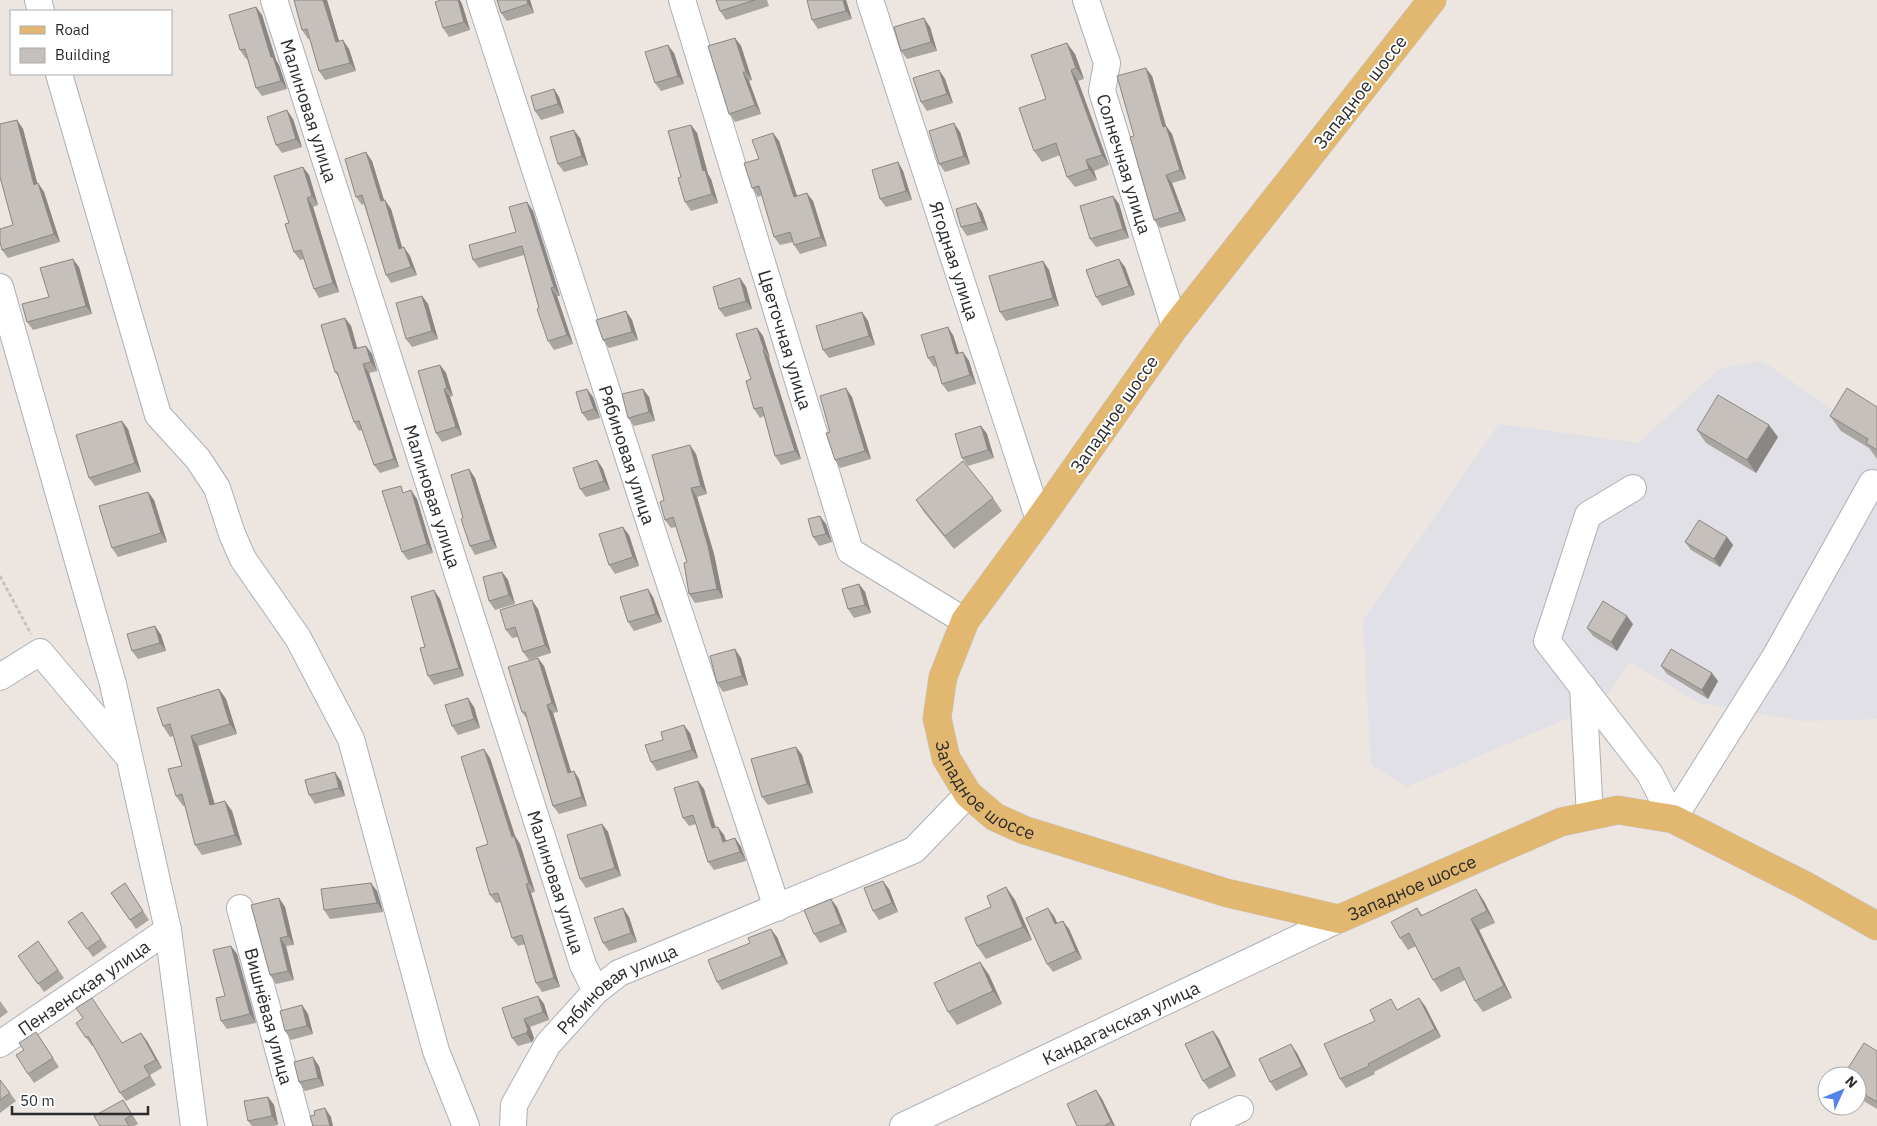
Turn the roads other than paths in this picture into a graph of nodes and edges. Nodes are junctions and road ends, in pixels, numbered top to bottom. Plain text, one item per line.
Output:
1 (274, 0) edge
2 (480, 0) edge
3 (682, 0) edge
4 (870, 0) edge
5 (1086, 0) edge
6 (1432, 0) edge
7 (59, 75) edge
8 (0, 287) edge
9 (1175, 327) junction
10 (1872, 483) dead end
11 (1633, 488) dead end
12 (1039, 520) junction
13 (964, 621) junction
14 (0, 677) edge
15 (1583, 688) junction
16 (129, 758) junction
17 (968, 794) junction
18 (1590, 816) junction
19 (1673, 819) junction
20 (240, 908) dead end
21 (777, 908) junction
22 (1339, 919) junction
23 (1877, 926) edge
24 (168, 930) junction
25 (596, 991) junction
26 (0, 1044) edge
27 (1240, 1110) dead end
28 (946, 1117) edge
29 (194, 1126) edge
30 (299, 1126) edge
31 (466, 1126) edge
32 (513, 1126) edge
33 (903, 1126) edge
34 (1204, 1126) edge

1 - 25 street, Малиновая улица
2 - 21 street, Рябиновая улица
3 - 13 street, Цветочная улица
4 - 12 street, Ягодная улица
5 - 9 street, Солнечная улица
6 - 9 main road, Западное шоссе
7 - 31 street
8 - 16 street
9 - 12 main road, Западное шоссе
10 - 19 street
11 - 15 street
12 - 13 main road, Западное шоссе
13 - 17 main road, Западное шоссе
14 - 16 street
15 - 18 street
15 - 19 street
16 - 24 street
17 - 21 street, Рябиновая улица
17 - 22 main road, Западное шоссе
18 - 19 main road, Западное шоссе
18 - 22 main road, Западное шоссе
19 - 23 main road, Западное шоссе
20 - 30 street, Вишнёвая улица
21 - 25 street, Рябиновая улица
22 - 28 street, Кандагачская улица
24 - 26 street, Пензенская улица
24 - 29 street
25 - 32 street, Рябиновая улица
27 - 34 street
28 - 33 street, Кандагачская улица

